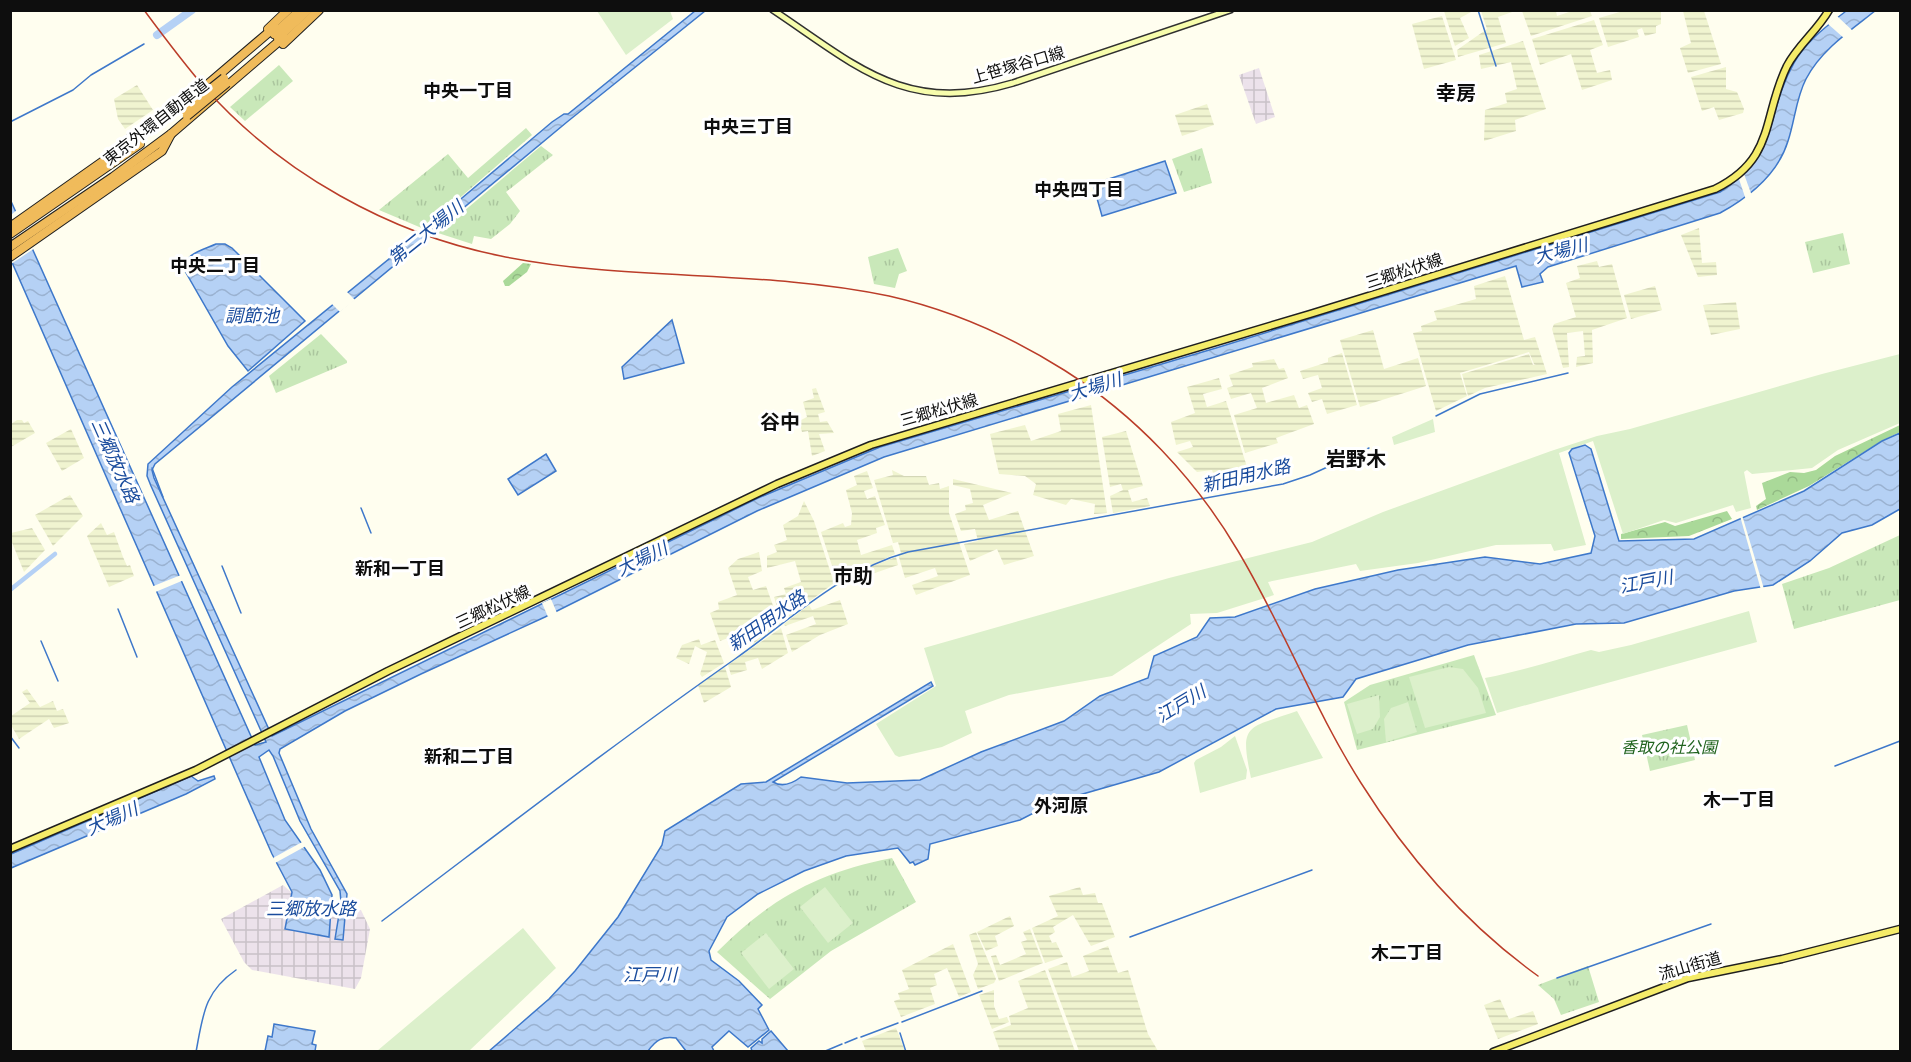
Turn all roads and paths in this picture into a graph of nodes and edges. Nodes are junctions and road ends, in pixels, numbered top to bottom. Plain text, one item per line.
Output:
1 (288, 10) edge
2 (300, 10) edge
3 (308, 10) edge
4 (319, 10) edge
5 (773, 10) edge
6 (1230, 10) edge
7 (1826, 12) edge
8 (275, 27) tunnel mouth
9 (284, 37) tunnel mouth
10 (233, 64) junction
11 (242, 75) junction
12 (160, 122) junction
13 (171, 134) junction
14 (10, 221) edge
15 (10, 227) edge
16 (10, 234) edge
17 (10, 241) edge
18 (10, 247) edge
19 (10, 257) edge
20 (10, 849) edge
21 (1900, 929) edge
22 (1492, 1052) edge

1 - 10 highway
2 - 16 highway, 東京外環自動車道, bridge
3 - 17 highway, 東京外環自動車道, bridge
4 - 11 highway
5 - 6 main road, 上笹塚谷口線
7 - 20 main road, 三郷松伏線
8 - 10 highway
9 - 11 highway
10 - 12 highway
11 - 13 highway
12 - 14 highway
12 - 15 highway
13 - 18 highway
13 - 19 highway
21 - 22 main road, 流山街道

